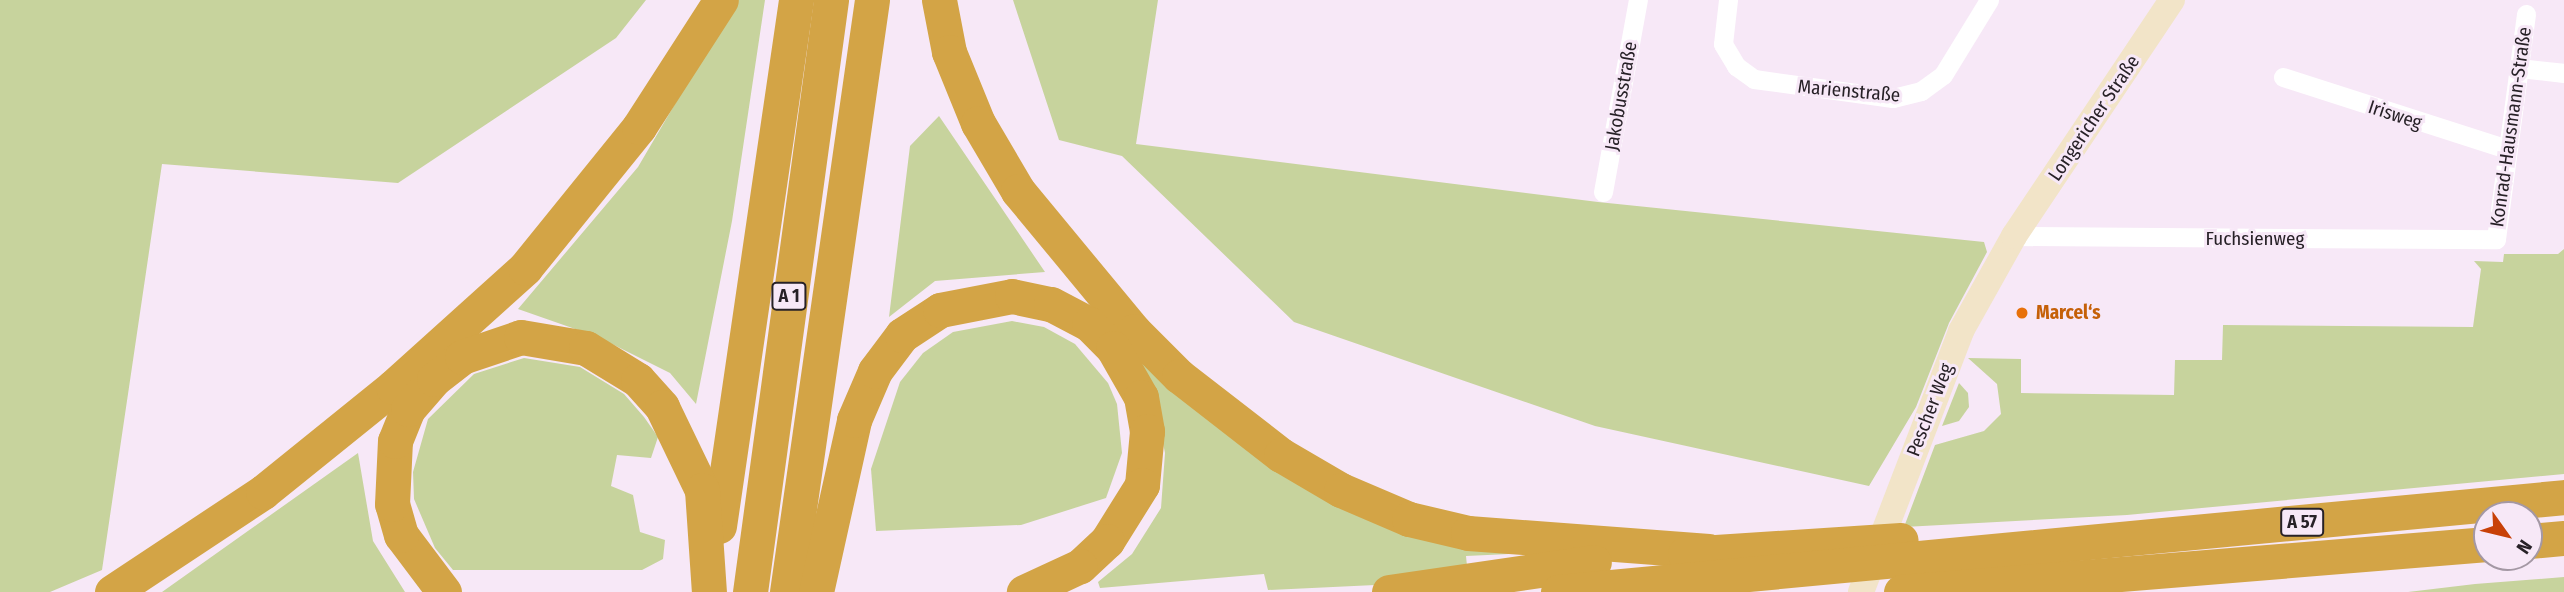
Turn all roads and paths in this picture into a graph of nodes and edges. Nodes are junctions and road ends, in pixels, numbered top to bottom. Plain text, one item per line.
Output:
1 (721, 0) edge
2 (796, 0) edge
3 (831, 0) edge
4 (872, 0) edge
5 (939, 0) edge
6 (1638, 0) edge
7 (1728, 0) edge
8 (1989, 0) edge
9 (2172, 0) edge
10 (2526, 15) dead end
11 (2519, 68) junction
12 (2564, 73) edge
13 (2283, 77) dead end
14 (2507, 149) junction
15 (1603, 192) dead end
16 (2014, 236) junction
17 (2496, 239) joint
18 (836, 245) junction
19 (2564, 497) edge
20 (2564, 538) edge
21 (2543, 540) edge
22 (2107, 541) junction
23 (2473, 545) edge
24 (1708, 551) junction
25 (1819, 557) junction
26 (2321, 558) junction
27 (1899, 578) edge
28 (112, 592) edge
29 (444, 592) edge
30 (709, 592) edge
31 (750, 592) edge
32 (787, 592) edge
33 (816, 592) edge
34 (1024, 592) edge
35 (1389, 592) edge
36 (1558, 592) edge
37 (1861, 592) edge
38 (2143, 592) edge

1 - 28 highway
2 - 30 highway
3 - 31 highway, A 1
4 - 18 highway, A 1
5 - 24 highway
6 - 15 street, Jakobusstraße
7 - 8 street, Marienstraße
9 - 16 street, Longericher Straße
10 - 11 street, Konrad-Hausmann-Straße
11 - 12 street
11 - 14 street, Konrad-Hausmann-Straße
13 - 14 street, Irisweg
14 - 17 street, Konrad-Hausmann-Straße
16 - 17 street, Fuchsienweg
16 - 37 street, Pescher Weg
18 - 32 highway, A 1
18 - 33 highway
19 - 22 highway, A 57
20 - 21 highway
22 - 25 highway
22 - 27 highway, A 57
23 - 26 highway, A 57
24 - 25 highway
24 - 35 highway
25 - 27 highway, A 57
25 - 36 highway, A 57
26 - 27 highway, A 57
26 - 38 highway
29 - 30 highway
33 - 34 highway

